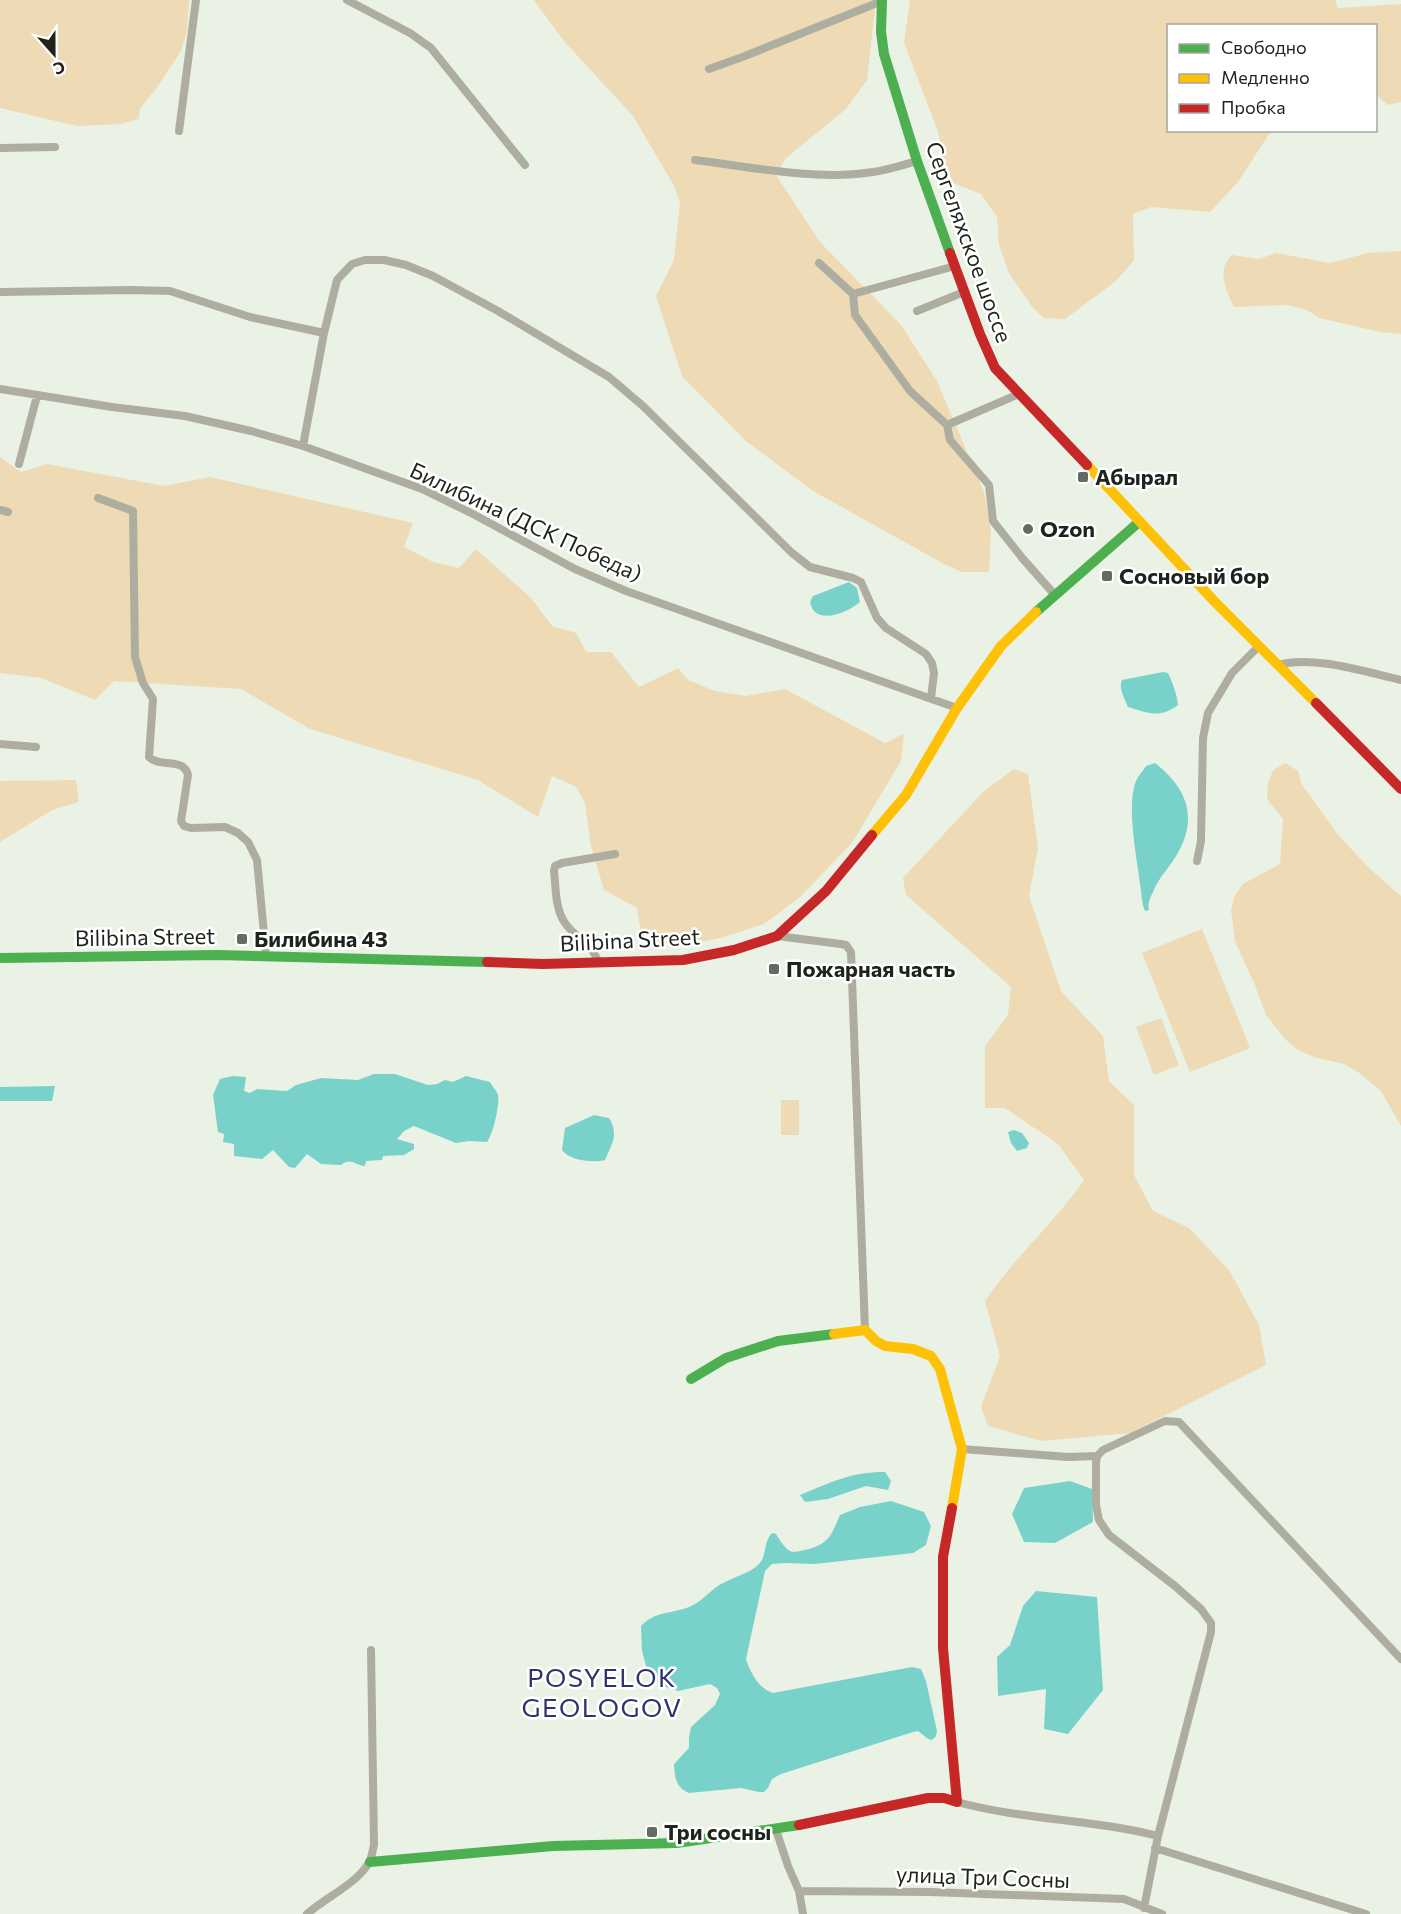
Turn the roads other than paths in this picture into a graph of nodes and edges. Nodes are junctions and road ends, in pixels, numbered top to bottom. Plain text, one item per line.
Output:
1 (196, 0) edge
2 (347, 0) edge
3 (882, 0) edge
4 (709, 69) dead end
5 (179, 131) dead end
6 (55, 147) dead end
7 (0, 148) edge
8 (694, 160) dead end
9 (917, 161) junction
10 (525, 165) dead end
11 (819, 263) dead end
12 (955, 266) junction
13 (0, 292) edge
14 (964, 292) junction
15 (854, 294) junction
16 (917, 310) dead end
17 (324, 333) junction
18 (0, 388) edge
19 (1018, 394) junction
20 (37, 396) junction
21 (947, 425) junction
22 (303, 446) junction
23 (19, 464) dead end
24 (98, 498) dead end
25 (1139, 522) junction
26 (1055, 595) junction
27 (1259, 646) junction
28 (1278, 665) junction
29 (1401, 680) edge
30 (931, 698) junction
31 (957, 708) junction
32 (0, 744) edge
33 (36, 747) dead end
34 (1401, 789) edge
35 (615, 854) dead end
36 (1197, 861) dead end
37 (777, 936) junction
38 (266, 955) junction
39 (0, 958) edge
40 (599, 963) junction
41 (865, 1330) junction
42 (692, 1379) dead end
43 (962, 1449) junction
44 (1097, 1456) junction
45 (371, 1650) dead end
46 (1401, 1659) edge
47 (957, 1802) junction
48 (776, 1830) junction
49 (1158, 1836) junction
50 (1155, 1848) junction
51 (370, 1862) junction
52 (799, 1891) junction
53 (1144, 1908) junction
54 (308, 1914) edge
55 (803, 1914) edge
56 (1162, 1914) edge
57 (1366, 1914) edge

1 - 5 street
2 - 10 street
3 - 4 street
3 - 9 main road, Сергеляхское шоссе
6 - 7 street
8 - 9 street
9 - 12 main road, Сергеляхское шоссе
11 - 15 street
12 - 14 main road, Сергеляхское шоссе
12 - 15 street
13 - 17 street
14 - 16 street
14 - 19 main road, Сергеляхское шоссе
15 - 21 street
17 - 22 street
17 - 30 street
18 - 20 street, Билибина (ДСК Победа)
19 - 21 street
19 - 25 main road, Сергеляхское шоссе
20 - 22 street, Билибина (ДСК Победа)
20 - 23 street
21 - 26 street
22 - 30 street, Билибина (ДСК Победа)
24 - 38 street
25 - 26 main road, Bilibina Street
25 - 27 main road, Сергеляхское шоссе
26 - 31 main road, Bilibina Street
27 - 28 main road, Сергеляхское шоссе
27 - 36 street
28 - 29 street
28 - 34 main road, Сергеляхское шоссе
30 - 31 street, Билибина (ДСК Победа)
31 - 37 main road, Bilibina Street
32 - 33 street
35 - 40 street
37 - 40 main road, Bilibina Street
37 - 41 street
38 - 39 main road, Bilibina Street
38 - 40 main road, Bilibina Street
41 - 42 main road
41 - 43 main road
43 - 44 street
43 - 47 main road
44 - 46 street
44 - 49 street
45 - 51 street
47 - 48 main road
47 - 49 street
48 - 51 main road
48 - 52 street
49 - 50 street
50 - 53 street
50 - 57 street
51 - 54 street
52 - 53 street, улица Три Сосны
52 - 55 street
53 - 56 street, улица Три Сосны

